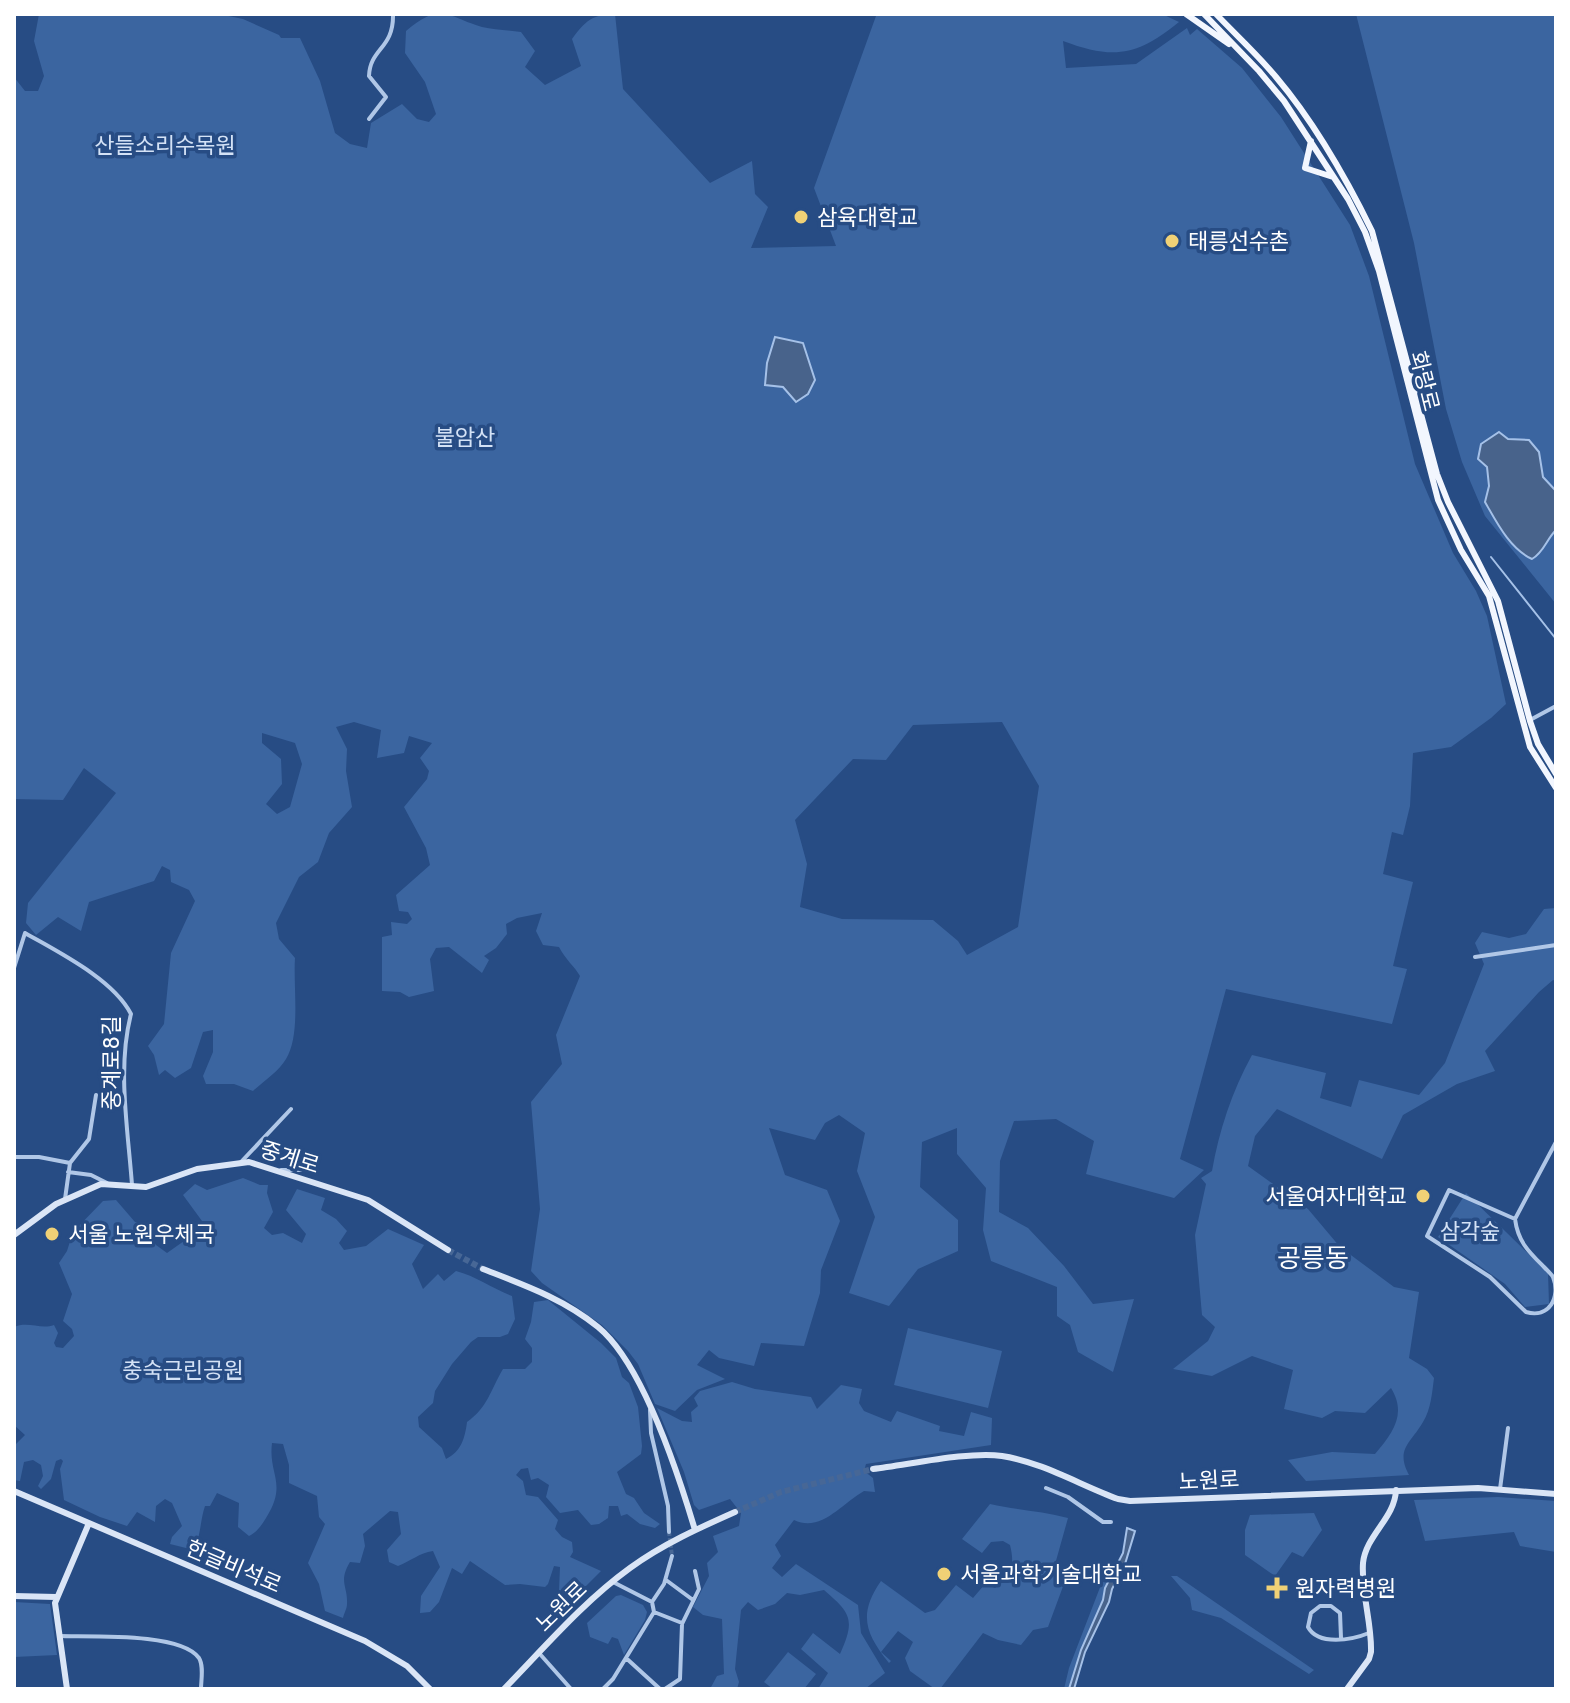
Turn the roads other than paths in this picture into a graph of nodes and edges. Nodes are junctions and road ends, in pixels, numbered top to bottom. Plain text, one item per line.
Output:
1 (393, 14) edge
2 (1186, 14) edge
3 (1204, 14) edge
4 (1216, 14) edge
5 (1246, 57) junction
6 (369, 119) dead end
7 (1297, 121) junction
8 (1317, 135) junction
9 (1311, 141) junction
10 (1333, 177) junction
11 (1355, 195) junction
12 (1556, 706) edge
13 (1527, 722) junction
14 (1556, 774) edge
15 (1556, 788) edge
16 (1556, 945) edge
17 (1475, 957) dead end
18 (14, 968) edge
19 (96, 1095) dead end
20 (291, 1109) dead end
21 (1556, 1142) edge
22 (14, 1157) edge
23 (241, 1162) junction
24 (70, 1163) junction
25 (310, 1170) dead end
26 (277, 1171) junction
27 (68, 1172) junction
28 (109, 1184) junction
29 (132, 1187) junction
30 (65, 1199) junction
31 (1515, 1219) junction
32 (14, 1235) edge
33 (448, 1250) tunnel mouth
34 (483, 1269) tunnel mouth
35 (650, 1410) junction
36 (1508, 1428) dead end
37 (873, 1469) tunnel mouth
38 (1046, 1488) dead end
39 (1500, 1489) junction
40 (1396, 1490) junction
41 (14, 1491) edge
42 (1556, 1494) edge
43 (735, 1512) tunnel mouth
44 (1111, 1522) dead end
45 (89, 1523) junction
46 (695, 1530) junction
47 (669, 1532) tunnel mouth
48 (672, 1556) tunnel mouth
49 (695, 1571) dead end
50 (666, 1580) junction
51 (613, 1582) junction
52 (14, 1596) edge
53 (56, 1597) junction
54 (693, 1600) junction
55 (652, 1602) junction
56 (654, 1612) junction
57 (682, 1624) junction
58 (1369, 1633) junction
59 (59, 1636) junction
60 (1341, 1638) junction
61 (539, 1653) junction
62 (626, 1658) junction
63 (67, 1689) edge
64 (201, 1689) edge
65 (430, 1689) edge
66 (504, 1689) edge
67 (571, 1689) edge
68 (603, 1689) edge
69 (663, 1689) edge
70 (1347, 1689) edge

1 - 6 street
2 - 5 main road
3 - 5 main road, 화랑로
4 - 8 main road, 화랑로
5 - 7 main road, 화랑로
7 - 8 main road
7 - 9 main road, 화랑로
8 - 11 main road, 화랑로
9 - 10 main road, 화랑로
9 - 10 main road
10 - 11 main road
10 - 13 main road, 화랑로
11 - 13 main road, 화랑로
12 - 13 street
13 - 14 main road, 화랑로
13 - 15 main road, 화랑로
16 - 17 street
18 - 29 street, 중계로8길
19 - 24 street
20 - 23 street
21 - 31 street
22 - 24 street
23 - 26 main road, 중계로
23 - 29 main road, 중계로
24 - 27 street
25 - 26 street
26 - 33 main road, 중계로
27 - 28 street, 중계로
27 - 30 street
28 - 29 main road, 중계로
28 - 30 main road, 중계로
30 - 32 main road, 중계로
31 - 31 street
34 - 35 main road
35 - 46 main road
35 - 47 street
36 - 39 street
37 - 40 main road, 노원로
38 - 44 street
39 - 40 main road, 노원로
39 - 42 main road, 노원로
40 - 58 main road
41 - 45 main road, 한글비석로
43 - 46 main road, 노원로
45 - 53 main road
45 - 65 main road, 한글비석로
46 - 51 main road, 노원로
48 - 50 street
49 - 54 street
50 - 54 street
50 - 55 street
51 - 55 street
51 - 61 main road, 노원로
52 - 53 main road
53 - 59 main road
54 - 57 street
55 - 56 street
56 - 57 street
56 - 62 street
57 - 69 street
58 - 60 street
58 - 70 main road
59 - 63 main road
59 - 64 street
60 - 60 street
61 - 66 main road, 노원로
61 - 67 street
62 - 68 street
62 - 69 street

